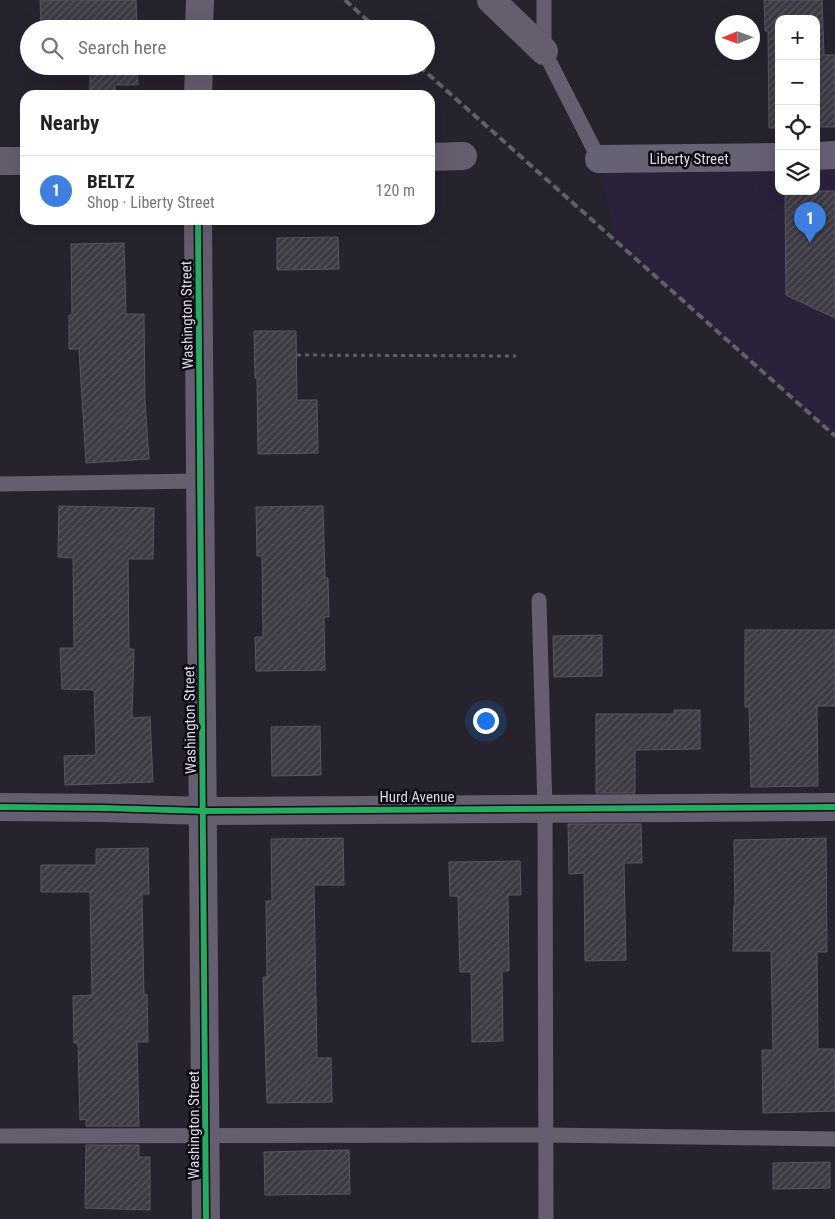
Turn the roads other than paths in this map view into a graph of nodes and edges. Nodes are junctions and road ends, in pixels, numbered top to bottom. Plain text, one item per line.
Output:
1 (200, 0) edge
2 (492, 0) edge
3 (544, 0) edge
4 (199, 20) edge
5 (544, 51) junction
6 (199, 75) edge
7 (198, 90) edge
8 (835, 155) edge
9 (463, 156) dead end
10 (820, 156) edge
11 (435, 157) edge
12 (775, 157) edge
13 (598, 159) joint
14 (0, 161) edge
15 (20, 161) edge
16 (198, 225) edge
17 (201, 481) junction
18 (0, 484) edge
19 (539, 600) dead end
20 (0, 807) edge
21 (835, 807) edge
22 (544, 808) junction
23 (204, 812) junction
24 (206, 1134) junction
25 (546, 1135) junction
26 (0, 1136) edge
27 (835, 1139) edge
28 (206, 1219) edge
29 (546, 1219) edge

1 - 4 street
2 - 5 street
3 - 5 lane
5 - 13 lane
6 - 7 street
8 - 10 street
9 - 11 street
12 - 13 street, Liberty Street
14 - 15 street
16 - 17 street, Washington Street
17 - 18 lane
17 - 23 street, Washington Street
19 - 22 lane
20 - 23 street, Hurd Avenue
21 - 22 street, Hurd Avenue
22 - 23 street, Hurd Avenue
22 - 25 lane
23 - 24 street, Washington Street
24 - 25 lane
24 - 26 lane
24 - 28 street, Washington Street
25 - 27 lane
25 - 29 lane

